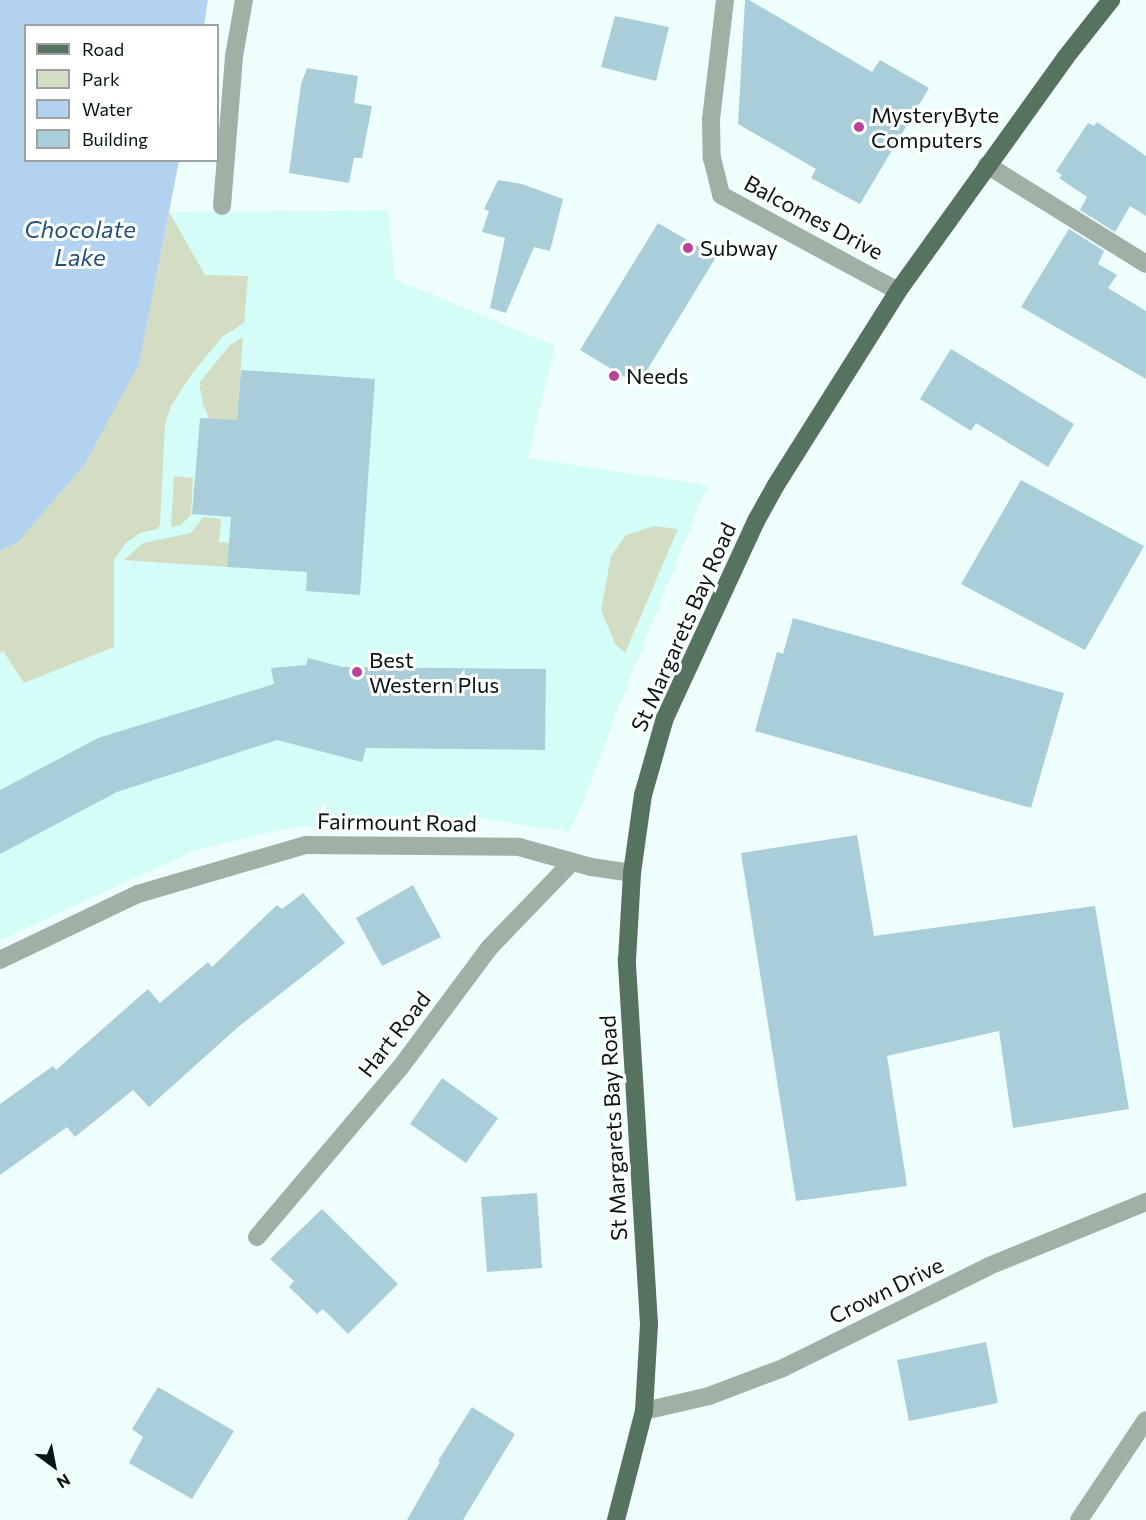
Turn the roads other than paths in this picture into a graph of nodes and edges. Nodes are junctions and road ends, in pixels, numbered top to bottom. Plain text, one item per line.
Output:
1 (244, 0) edge
2 (725, 0) edge
3 (1111, 0) edge
4 (987, 165) junction
5 (222, 206) dead end
6 (1146, 264) edge
7 (898, 291) junction
8 (571, 863) junction
9 (632, 873) junction
10 (0, 960) edge
11 (1146, 1202) edge
12 (257, 1237) dead end
13 (644, 1412) junction
14 (1146, 1420) edge
15 (616, 1520) edge
16 (1079, 1520) edge

1 - 5 street
2 - 7 street, Balcomes Drive
3 - 4 main road, St Margarets Bay Road
4 - 6 street
4 - 7 main road, St Margarets Bay Road
7 - 9 main road, St Margarets Bay Road
8 - 9 street, Fairmount Road
8 - 10 street, Fairmount Road
8 - 12 street, Hart Road
9 - 13 main road, St Margarets Bay Road
11 - 13 street, Crown Drive
13 - 15 main road, St Margarets Bay Road
14 - 16 street

